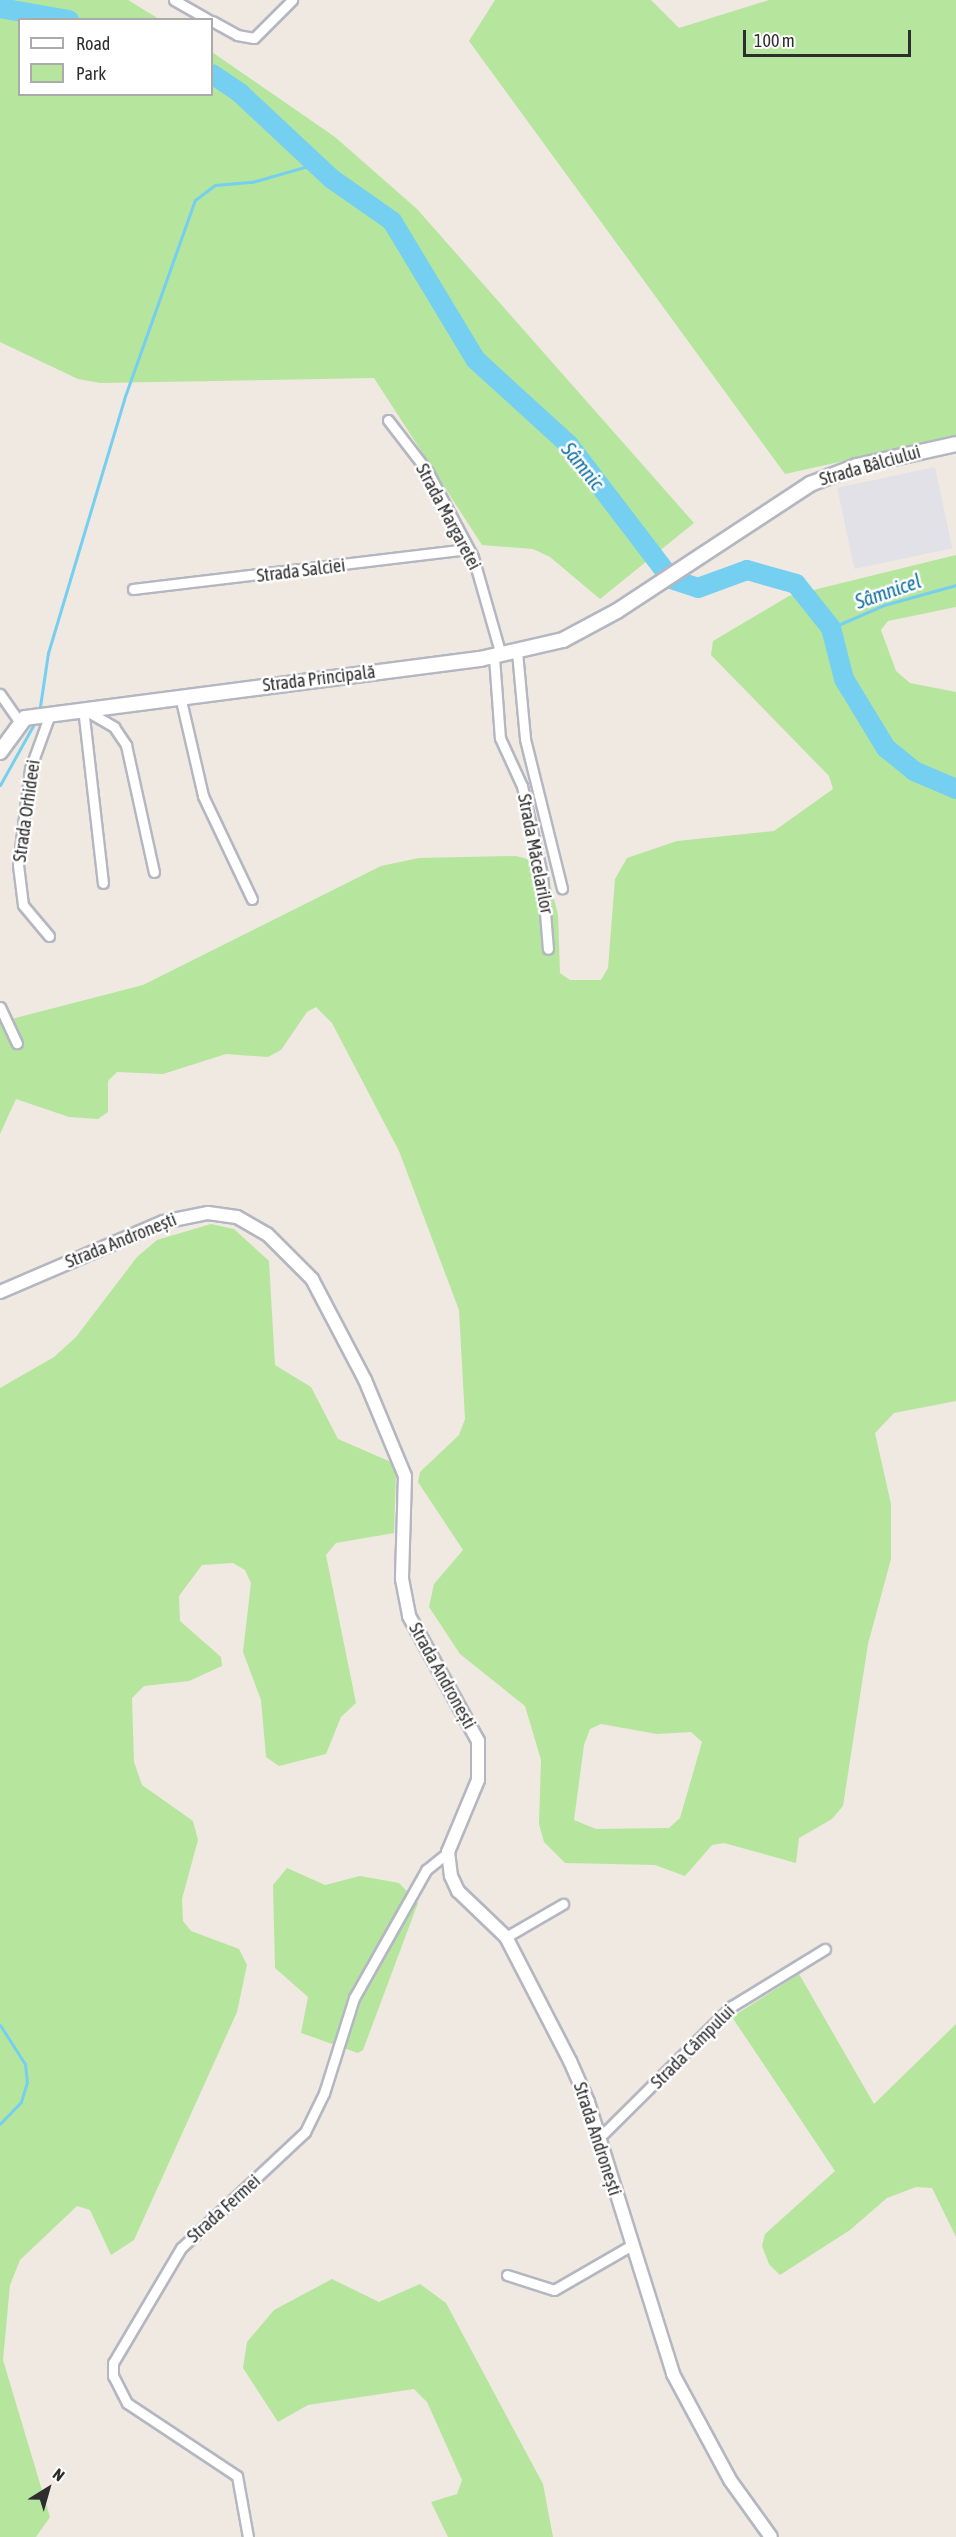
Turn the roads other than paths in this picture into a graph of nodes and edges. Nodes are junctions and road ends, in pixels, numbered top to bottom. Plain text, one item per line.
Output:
1 (174, 0) edge
2 (292, 0) edge
3 (206, 18) edge
4 (213, 22) edge
5 (388, 420) dead end
6 (956, 444) edge
7 (468, 549) junction
8 (133, 590) dead end
9 (642, 594) joint
10 (517, 652) junction
11 (497, 656) junction
12 (0, 694) edge
13 (180, 696) junction
14 (83, 708) junction
15 (48, 714) junction
16 (22, 720) junction
17 (0, 752) edge
18 (154, 872) dead end
19 (103, 883) dead end
20 (562, 889) dead end
21 (252, 899) dead end
22 (49, 936) dead end
23 (548, 949) dead end
24 (0, 1006) edge
25 (17, 1043) dead end
26 (0, 1292) edge
27 (448, 1852) junction
28 (563, 1904) dead end
29 (506, 1937) junction
30 (825, 1949) dead end
31 (599, 2138) junction
32 (632, 2245) junction
33 (507, 2275) dead end
34 (248, 2537) edge
35 (771, 2537) edge

1 - 3 street
2 - 4 street
5 - 7 street, Strada Margaretei
6 - 9 main road, Strada Bâlciului
7 - 8 street, Strada Salciei
7 - 11 street, Strada Margaretei
9 - 10 main road, Strada Principală
10 - 11 main road, Strada Principală
10 - 20 street
11 - 13 main road, Strada Principală
11 - 23 street, Strada Măcelarilor
12 - 16 street
13 - 14 main road, Strada Principală
13 - 21 street
14 - 15 main road, Strada Principală
14 - 18 street
14 - 19 street
15 - 16 main road, Strada Principală
15 - 22 street, Strada Orhideei
16 - 17 main road
24 - 25 street
26 - 27 street, Strada Andronești
27 - 29 street, Strada Andronești
27 - 34 street, Strada Fermei
28 - 29 street
29 - 31 street, Strada Andronești
30 - 31 street, Strada Câmpului
31 - 32 street, Strada Andronești
32 - 33 street
32 - 35 street, Strada Andronești

